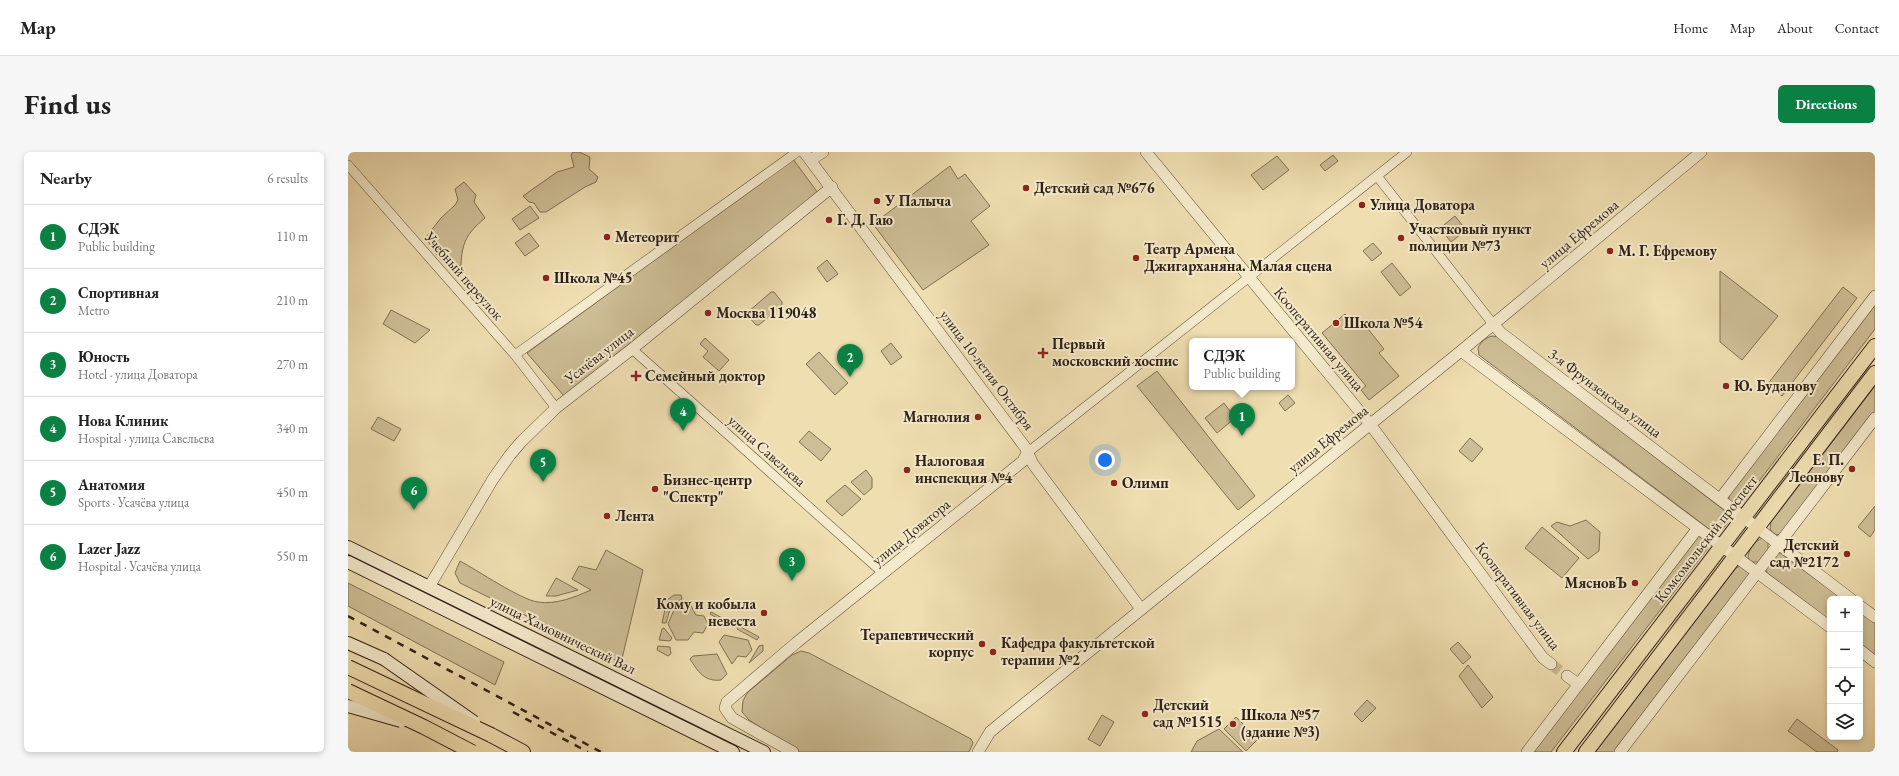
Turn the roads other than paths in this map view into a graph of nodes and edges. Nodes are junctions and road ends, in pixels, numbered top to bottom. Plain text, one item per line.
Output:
1 (797, 152) edge
2 (823, 152) edge
3 (1146, 152) edge
4 (1407, 152) edge
5 (1701, 152) edge
6 (808, 156) edge
7 (348, 165) edge
8 (1377, 176) junction
9 (832, 187) junction
10 (1248, 278) junction
11 (1875, 296) edge
12 (1493, 324) junction
13 (1875, 346) edge
14 (632, 349) junction
15 (1461, 351) junction
16 (515, 355) junction
17 (1875, 373) edge
18 (556, 408) junction
19 (1875, 418) edge
20 (1370, 424) junction
21 (1027, 453) junction
22 (1720, 499) junction
23 (1744, 517) junction
24 (1757, 527) junction
25 (1698, 528) junction
26 (1779, 544) junction
27 (1722, 546) junction
28 (348, 547) edge
29 (1736, 555) junction
30 (348, 562) edge
31 (1757, 572) junction
32 (884, 573) junction
33 (429, 587) junction
34 (1847, 596) edge
35 (1863, 608) edge
36 (1141, 609) junction
37 (1875, 617) edge
38 (1827, 626) edge
39 (348, 643) edge
40 (1863, 652) edge
41 (1875, 662) edge
42 (1551, 664) tunnel mouth
43 (348, 667) edge
44 (1567, 676) tunnel mouth
45 (1578, 684) junction
46 (348, 691) edge
47 (348, 706) edge
48 (424, 727) junction
49 (491, 735) junction
50 (472, 752) edge
51 (523, 752) edge
52 (733, 752) edge
53 (764, 752) edge
54 (793, 752) edge
55 (978, 752) edge
56 (1527, 752) edge
57 (1564, 752) edge
58 (1586, 752) edge
59 (1620, 752) edge

1 - 16 street
2 - 6 street
3 - 10 street, Кооперативная улица
4 - 8 street, улица Доватора
5 - 12 street, улица Ефремова
6 - 9 street, улица 10-летия Октября
7 - 16 street, Учебный переулок
8 - 10 street, улица Доватора
8 - 12 street, 3-я Фрунзенская улица
9 - 14 street, Усачёва улица
9 - 21 street, улица 10-летия Октября
10 - 20 street, Кооперативная улица
10 - 21 street, улица Доватора
11 - 22 street, Комсомольский проспект
12 - 15 street, улица Ефремова
12 - 22 street, 3-я Фрунзенская улица
13 - 23 main road, Комсомольский проспект
14 - 18 street, Усачёва улица
14 - 32 street, улица Савельева
15 - 20 street, улица Ефремова
15 - 25 street
16 - 18 street, Учебный переулок
17 - 24 main road
18 - 33 street, Усачёва улица
19 - 26 street
20 - 36 street, улица Ефремова
20 - 42 street, Кооперативная улица
21 - 32 street, улица Доватора
21 - 36 street, улица 10-летия Октября
22 - 23 street, 3-я Фрунзенская улица
23 - 24 street, 3-я Фрунзенская улица
23 - 27 main road, Комсомольский проспект
24 - 26 street, 3-я Фрунзенская улица
24 - 29 main road
25 - 27 street
25 - 45 street, Комсомольский проспект
26 - 31 street
26 - 34 street, 3-я Фрунзенская улица
27 - 29 street
27 - 57 main road, Комсомольский проспект
28 - 33 main road, улица Хамовнический Вал
29 - 31 street
29 - 58 main road
30 - 52 main road, улица Хамовнический Вал
31 - 38 street
31 - 59 street
32 - 54 street, улица Доватора
33 - 53 main road, улица Хамовнический Вал
35 - 37 street
36 - 55 street, улица Ефремова
39 - 49 main road, bridge
40 - 41 street
43 - 49 main road, bridge
44 - 45 street
45 - 56 street, Комсомольский проспект
46 - 48 main road, bridge
47 - 48 main road, bridge
48 - 50 main road, bridge
49 - 51 main road

